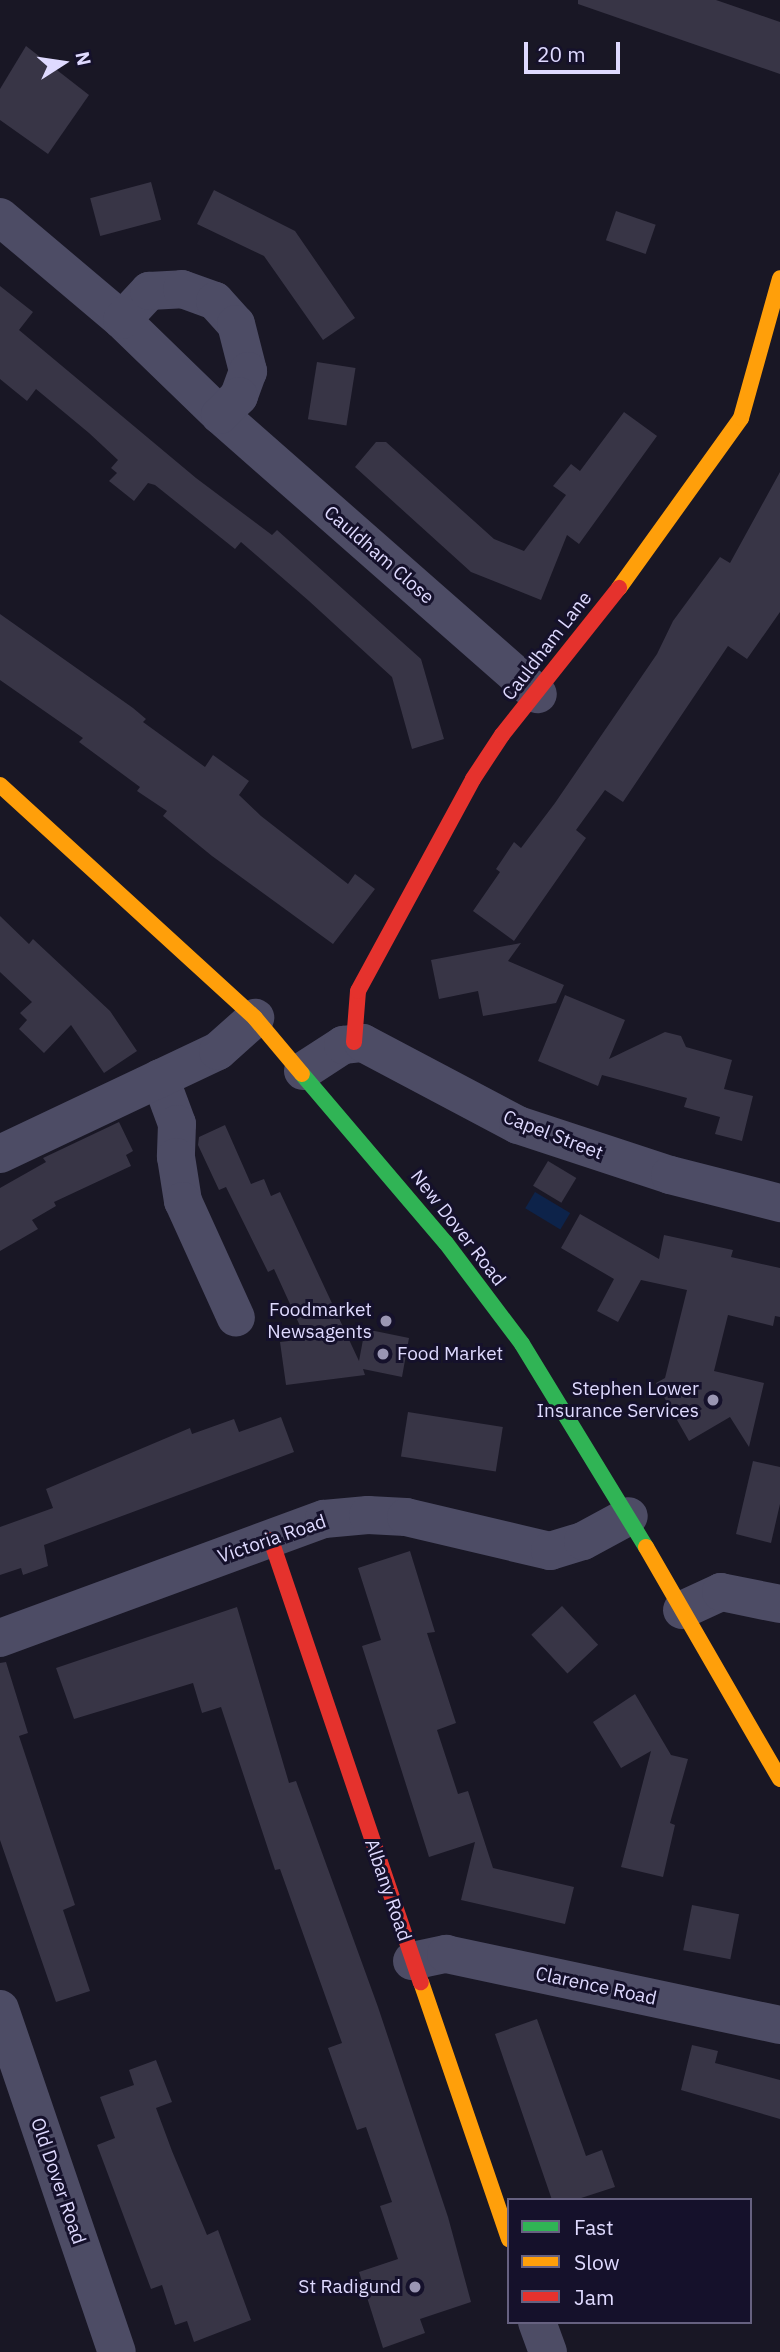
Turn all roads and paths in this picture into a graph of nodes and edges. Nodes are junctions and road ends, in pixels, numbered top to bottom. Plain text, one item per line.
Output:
1 (0, 217) edge
2 (780, 278) edge
3 (122, 320) junction
4 (220, 415) junction
5 (538, 694) junction
6 (0, 785) edge
7 (255, 1018) junction
8 (354, 1042) junction
9 (303, 1071) junction
10 (160, 1078) junction
11 (0, 1154) edge
12 (780, 1203) edge
13 (236, 1319) dead end
14 (629, 1516) junction
15 (271, 1539) junction
16 (780, 1604) edge
17 (682, 1610) junction
18 (0, 1638) edge
19 (780, 1780) edge
20 (412, 1961) junction
21 (0, 2010) edge
22 (780, 2025) edge
23 (507, 2233) edge
24 (538, 2324) edge
25 (117, 2352) edge
26 (548, 2352) edge

1 - 3 street, Cauldham Close
2 - 5 street, Cauldham Lane
3 - 4 street, Cauldham Close
3 - 4 street
4 - 5 street, Cauldham Close
5 - 8 street, Cauldham Lane
6 - 7 street, New Dover Road
7 - 9 street, New Dover Road
7 - 10 street
8 - 9 street
8 - 12 street, Capel Street
9 - 14 street, New Dover Road
10 - 11 street
10 - 13 street
14 - 15 street, Victoria Road
14 - 17 street, New Dover Road
15 - 18 street, Victoria Road
15 - 20 street, Albany Road
16 - 17 street
17 - 19 street, New Dover Road
20 - 22 street, Clarence Road
20 - 23 street, Albany Road
21 - 25 street, Old Dover Road
24 - 26 street

